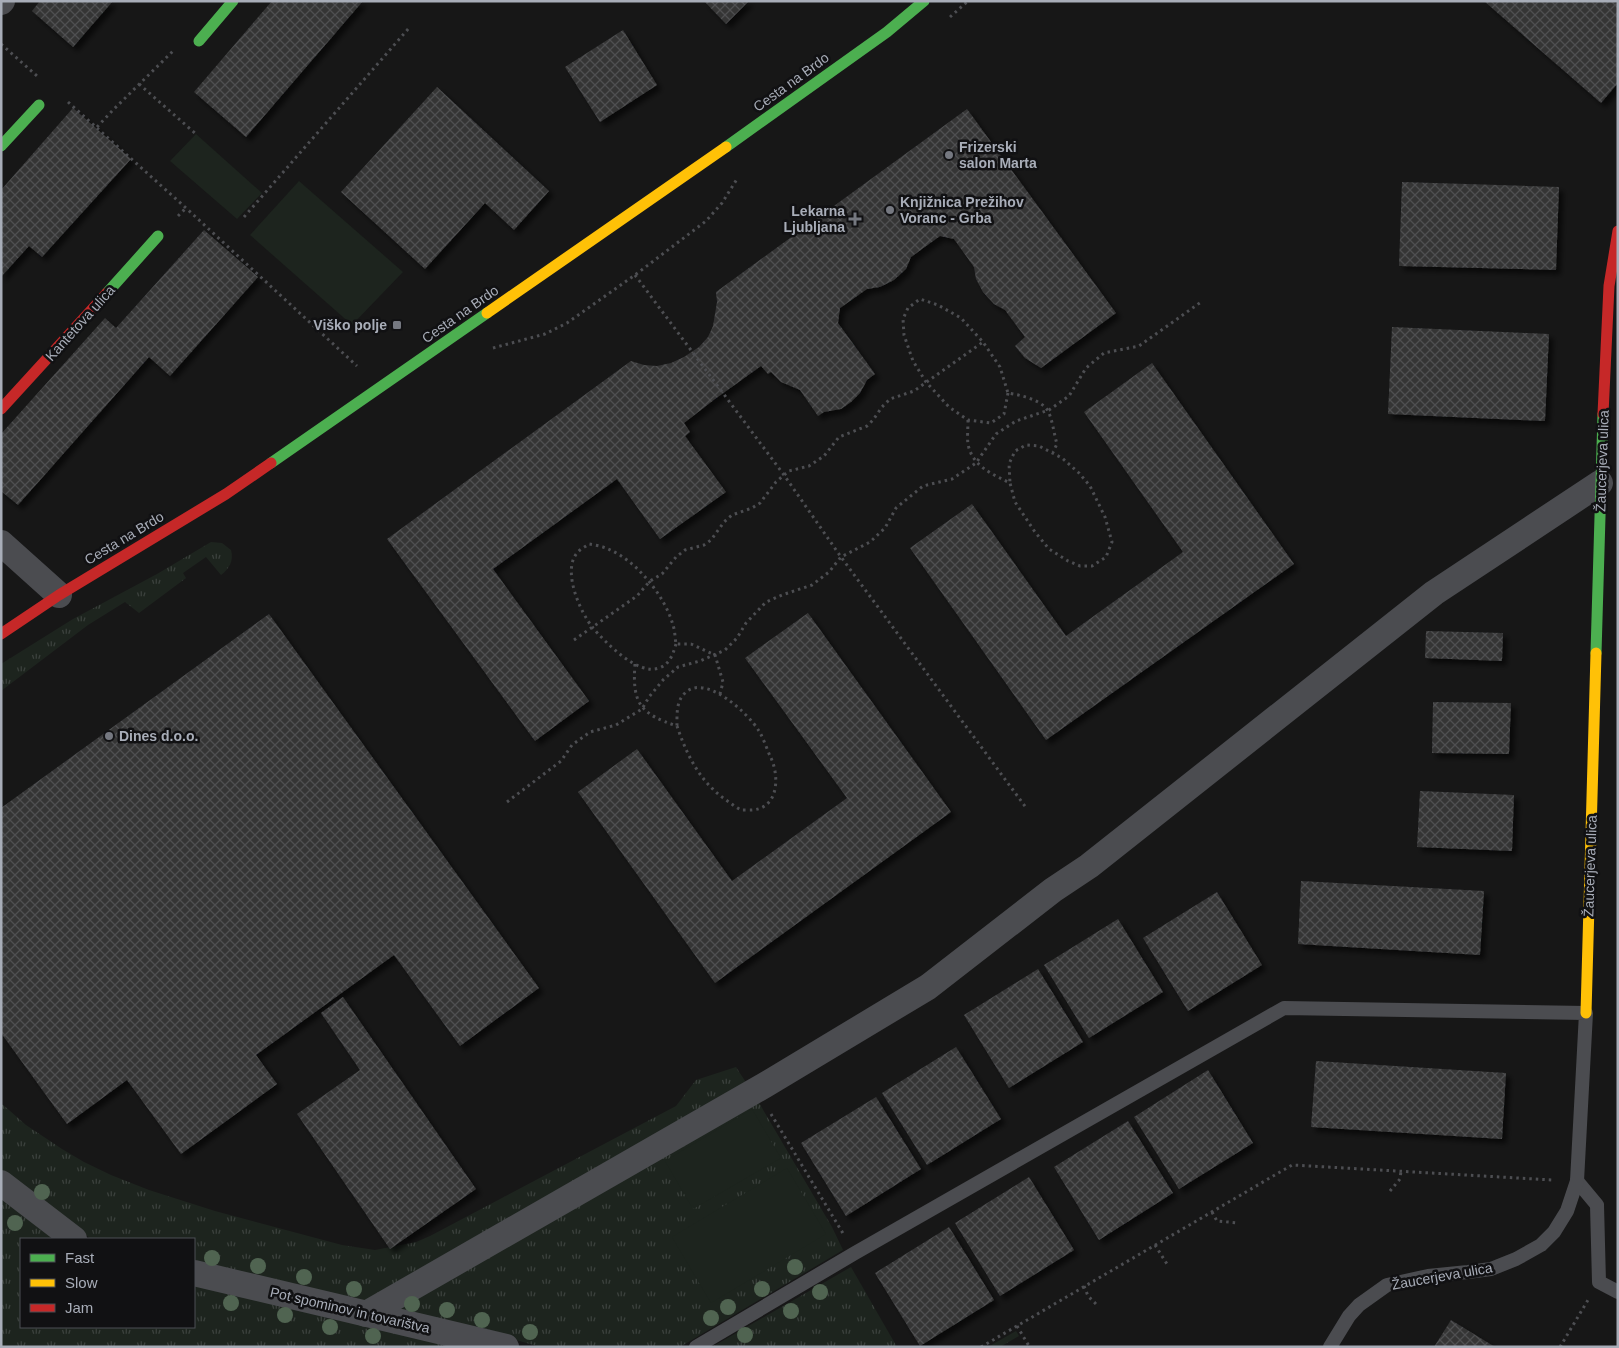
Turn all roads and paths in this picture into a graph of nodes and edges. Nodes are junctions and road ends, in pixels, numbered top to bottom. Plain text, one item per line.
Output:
1 (233, 1) edge
2 (968, 1) edge
3 (913, 4) edge
4 (948, 19) dead end
5 (410, 28) dead end
6 (199, 41) joint
7 (1, 44) edge
8 (31, 71) dead end
9 (139, 84) junction
10 (68, 101) dead end
11 (39, 105) dead end
12 (97, 127) junction
13 (196, 134) dead end
14 (1, 146) edge
15 (738, 177) dead end
16 (244, 217) dead end
17 (1618, 231) edge
18 (158, 236) dead end
19 (635, 275) junction
20 (1201, 302) dead end
21 (983, 342) junction
22 (490, 348) dead end
23 (926, 382) junction
24 (380, 387) junction
25 (1008, 393) junction
26 (1, 409) edge
27 (1049, 410) junction
28 (968, 420) junction
29 (1053, 452) junction
30 (976, 463) junction
31 (784, 475) junction
32 (1010, 483) junction
33 (1600, 483) junction
34 (1, 543) edge
35 (841, 556) junction
36 (650, 581) junction
37 (59, 595) junction
38 (592, 627) junction
39 (1, 634) edge
40 (574, 640) dead end
41 (676, 644) junction
42 (715, 655) junction
43 (635, 664) junction
44 (720, 694) junction
45 (642, 709) junction
46 (677, 726) junction
47 (507, 802) dead end
48 (1026, 808) dead end
49 (1586, 1013) junction
50 (756, 1090) junction
51 (1401, 1171) junction
52 (1576, 1181) junction
53 (1, 1183) edge
54 (1390, 1192) dead end
55 (1212, 1212) junction
56 (1238, 1223) dead end
57 (73, 1238) edge
58 (848, 1242) dead end
59 (1155, 1245) junction
60 (1166, 1264) dead end
61 (195, 1273) edge
62 (1599, 1282) junction
63 (1084, 1286) junction
64 (1618, 1292) edge
65 (1098, 1306) dead end
66 (366, 1314) junction
67 (1016, 1326) junction
68 (1028, 1346) edge
69 (506, 1347) edge
70 (696, 1347) edge
71 (981, 1347) edge
72 (1330, 1347) edge
73 (1560, 1347) edge

1 - 6 street
2 - 4 path
3 - 24 street, Cesta na Brdo
5 - 16 path
6 - 9 path
7 - 8 path
9 - 12 path
9 - 13 path
10 - 12 path
11 - 14 street
12 - 24 path
15 - 19 path
17 - 33 street, Žaucerjeva ulica
18 - 26 street, Kantetova ulica
19 - 22 path
19 - 31 path
20 - 27 path
21 - 23 path
21 - 23 path
21 - 25 path
23 - 28 path
23 - 31 path
24 - 37 street, Cesta na Brdo
25 - 27 path
25 - 28 path
27 - 29 path
27 - 30 path
28 - 30 path
29 - 32 path
29 - 32 path
30 - 32 path
30 - 35 path
31 - 35 path
31 - 36 path
33 - 49 street, Žaucerjeva ulica
33 - 50 street
34 - 37 street
35 - 42 path
35 - 48 path
36 - 38 path
36 - 38 path
36 - 41 path
37 - 39 street, Cesta na Brdo
38 - 40 path
38 - 43 path
41 - 42 path
41 - 43 path
42 - 44 path
42 - 45 path
43 - 45 path
44 - 46 path
44 - 46 path
45 - 46 path
45 - 47 path
49 - 52 lane, Žaucerjeva ulica
49 - 70 lane
50 - 58 path
50 - 66 street
51 - 52 path
51 - 54 path
51 - 55 path
52 - 62 lane
52 - 72 lane, Žaucerjeva ulica
53 - 57 street
55 - 56 path
55 - 59 path
59 - 60 path
59 - 63 path
61 - 66 street, Pot spominov in tovarištva
62 - 64 lane
62 - 73 path
63 - 65 path
63 - 67 path
66 - 69 street, Pot spominov in tovarištva
67 - 68 path
67 - 71 path

